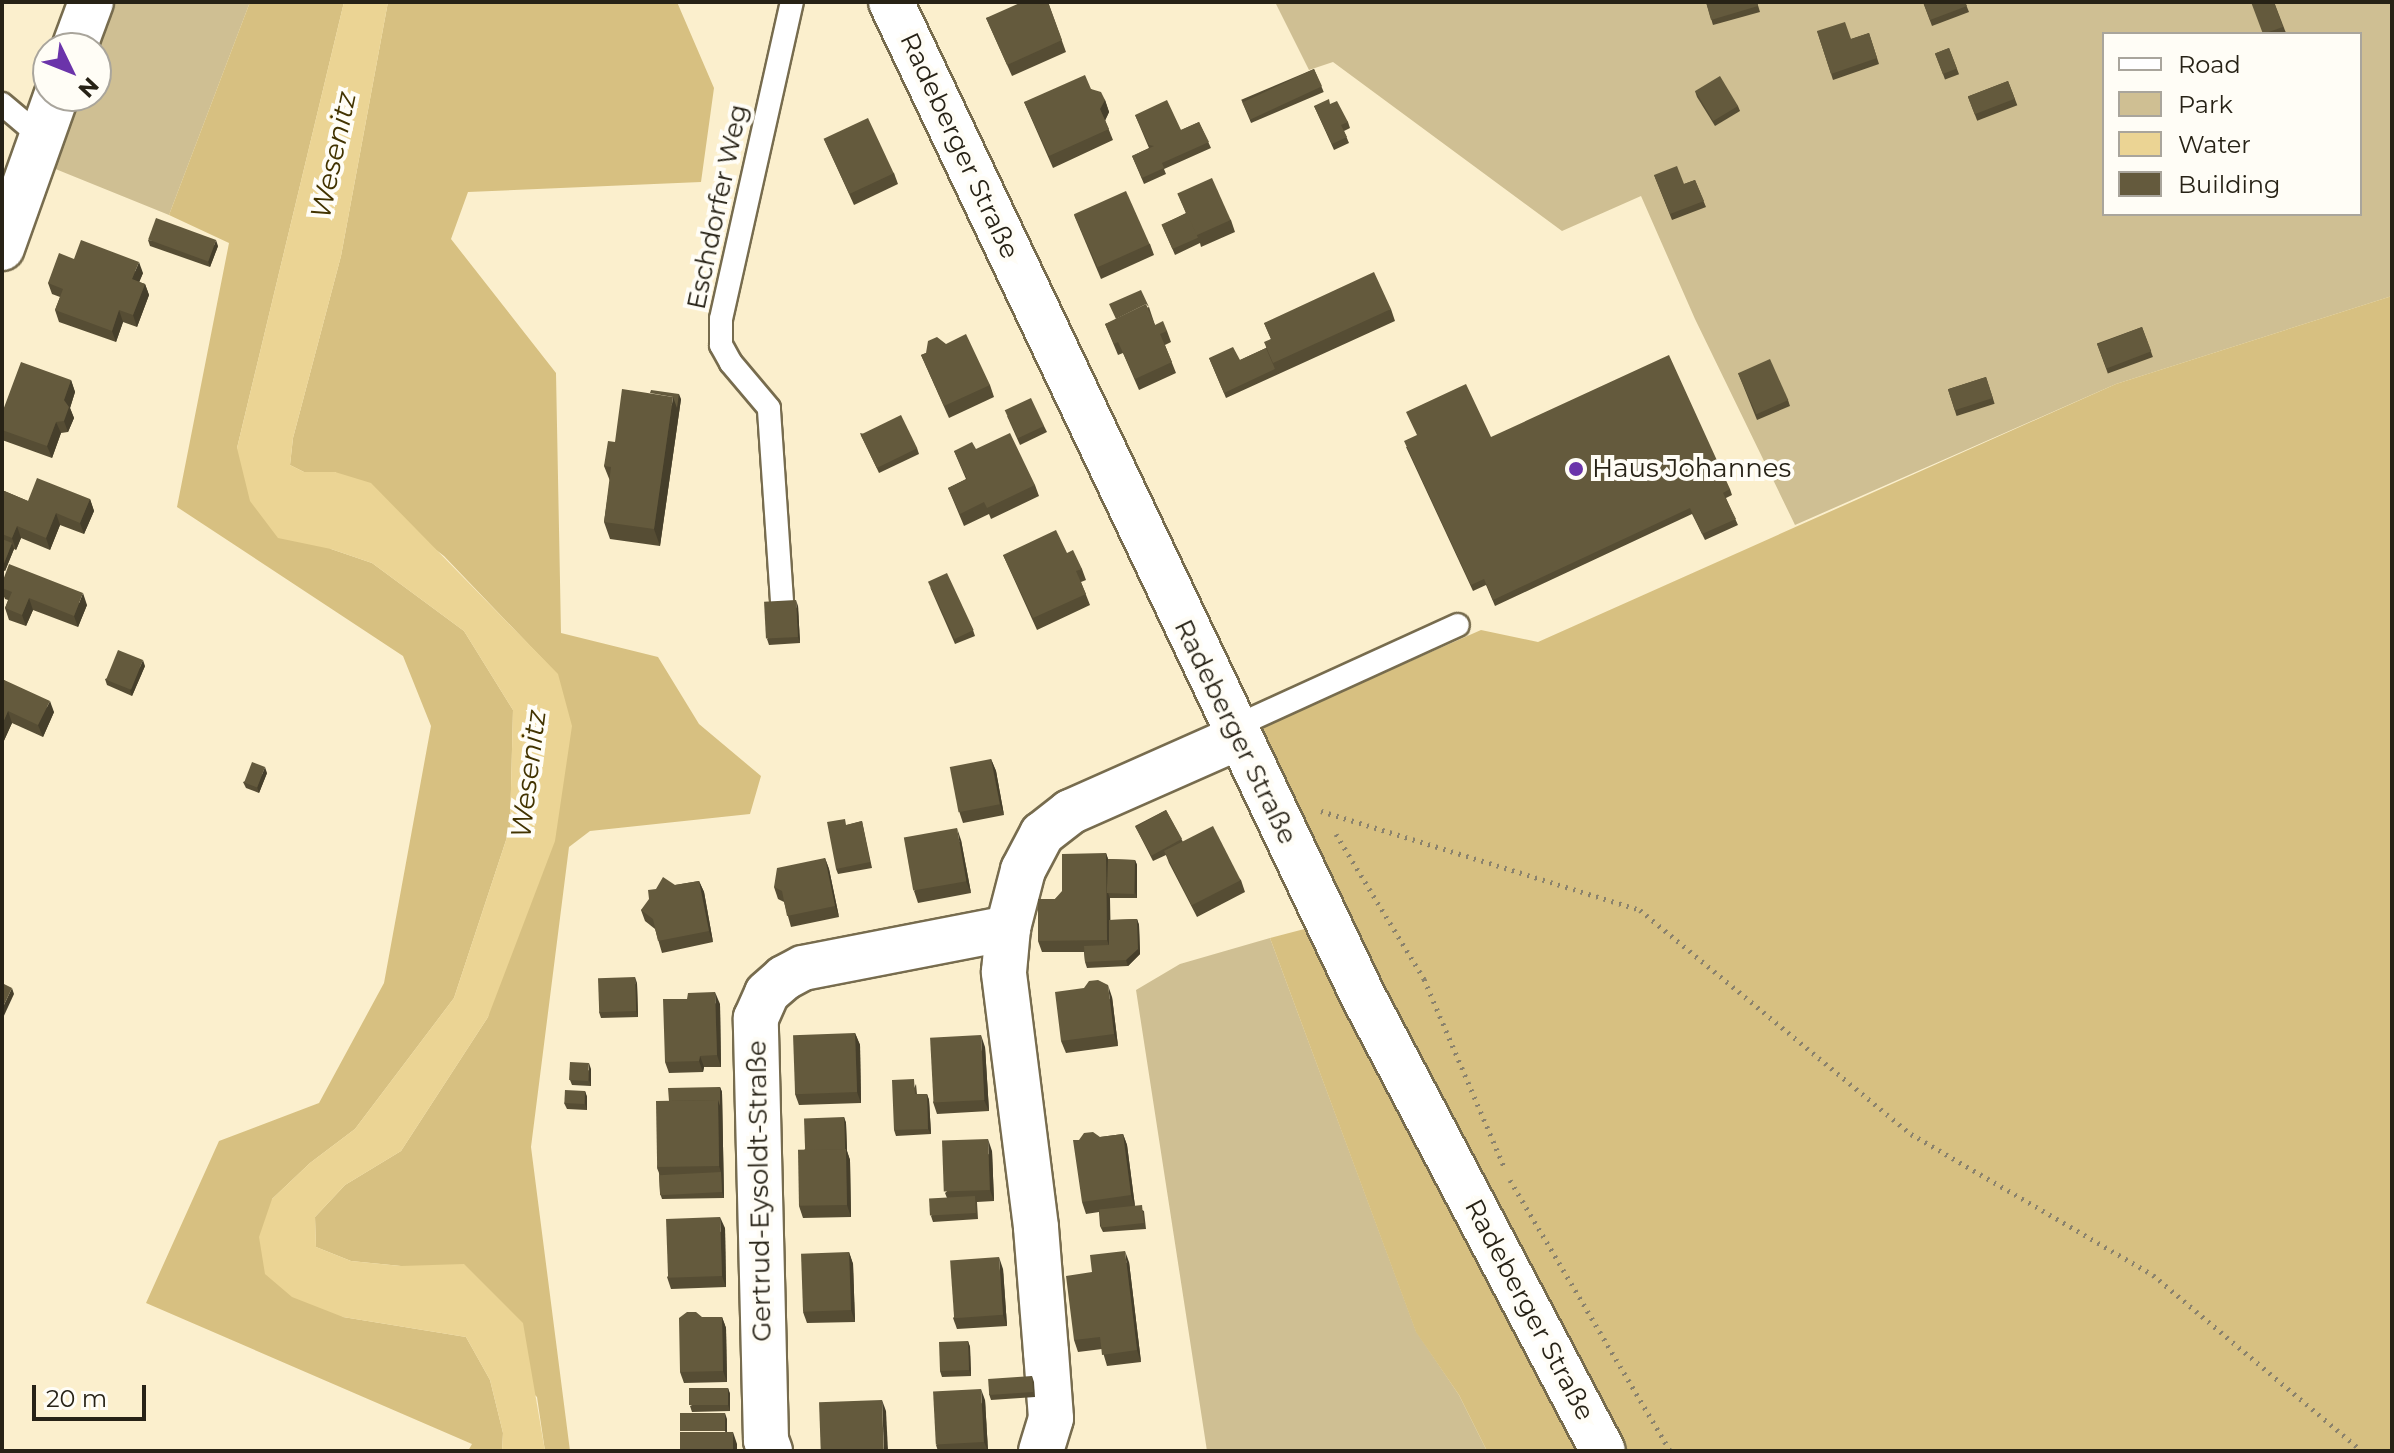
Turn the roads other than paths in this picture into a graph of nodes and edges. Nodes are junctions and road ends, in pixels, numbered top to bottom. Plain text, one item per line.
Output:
1 (91, 2) edge
2 (792, 2) edge
3 (891, 2) edge
4 (80, 32) edge
5 (2, 104) edge
6 (50, 112) edge
7 (41, 137) junction
8 (2, 248) edge
9 (782, 601) edge
10 (1458, 625) dead end
11 (1235, 733) junction
12 (1008, 928) junction
13 (770, 1451) edge
14 (1041, 1451) edge
15 (1603, 1451) edge

1 - 4 street
2 - 9 lane, Eschdorfer Weg
3 - 11 street, Radeberger Straße
5 - 7 lane
6 - 7 street
7 - 8 street
10 - 11 lane
11 - 12 street
11 - 15 street, Radeberger Straße
12 - 13 street, Gertrud-Eysoldt-Straße
12 - 14 street

